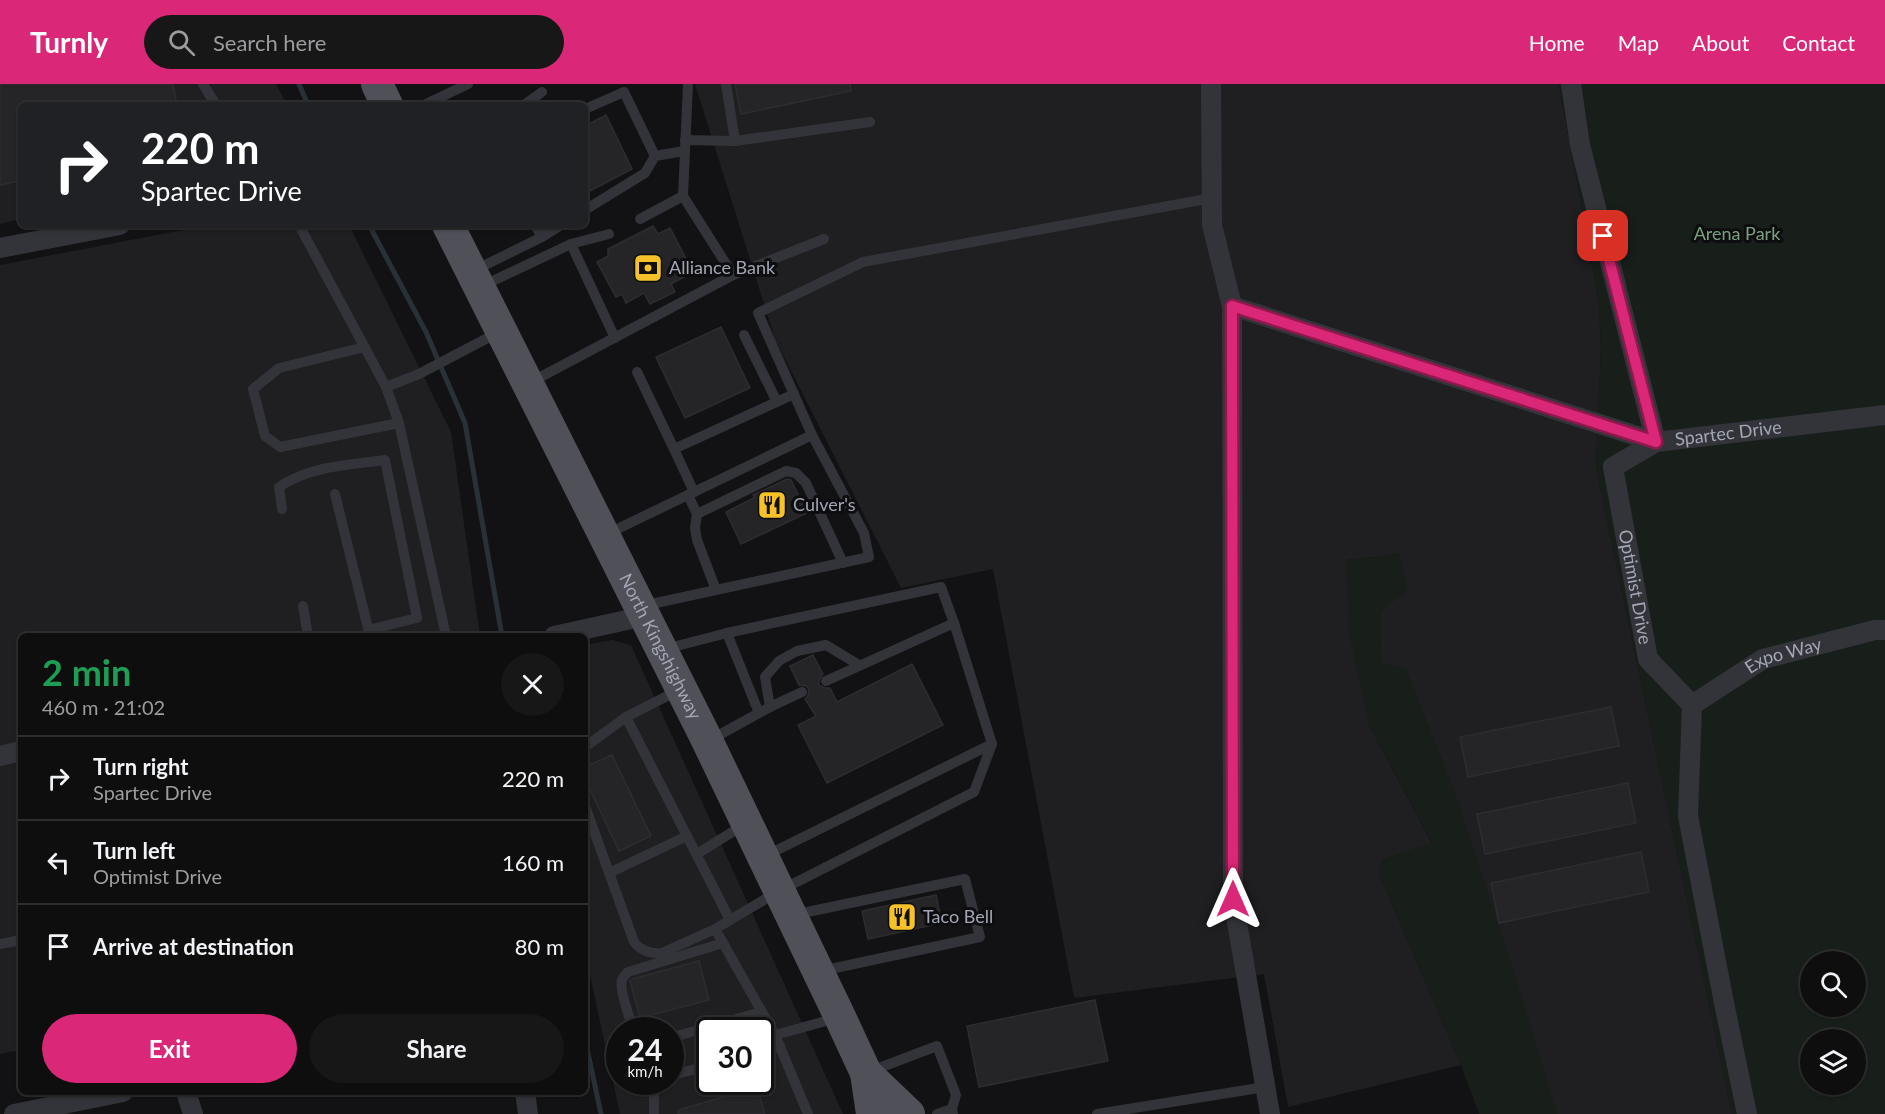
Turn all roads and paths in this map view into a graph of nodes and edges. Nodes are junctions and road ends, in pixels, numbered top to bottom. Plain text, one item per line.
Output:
1 (203, 84) edge
2 (377, 84) edge
3 (468, 84) edge
4 (688, 84) edge
5 (726, 84) edge
6 (1211, 84) edge
7 (1571, 84) edge
8 (622, 88) edge
9 (542, 92) dead end
10 (214, 102) edge
11 (386, 102) edge
12 (430, 102) edge
13 (528, 102) edge
14 (588, 107) edge
15 (870, 122) dead end
16 (685, 140) junction
17 (735, 141) junction
18 (684, 152) junction
19 (655, 156) junction
20 (682, 196) junction
21 (1212, 198) junction
22 (588, 208) edge
23 (640, 219) dead end
24 (104, 228) edge
25 (301, 228) edge
26 (450, 228) edge
27 (537, 228) edge
28 (556, 228) edge
29 (609, 234) dead end
30 (542, 237) junction
31 (824, 239) dead end
32 (571, 244) junction
33 (0, 248) edge
34 (733, 275) junction
35 (475, 279) junction
36 (1232, 306) junction
37 (501, 331) junction
38 (744, 335) dead end
39 (615, 338) junction
40 (365, 348) junction
41 (637, 372) dead end
42 (528, 384) junction
43 (386, 387) junction
44 (794, 394) junction
45 (777, 402) junction
46 (1885, 415) edge
47 (399, 423) junction
48 (812, 435) junction
49 (1656, 442) junction
50 (674, 449) junction
51 (691, 493) junction
52 (335, 494) dead end
53 (282, 509) dead end
54 (698, 514) junction
55 (604, 535) junction
56 (843, 563) junction
57 (716, 590) junction
58 (303, 606) dead end
59 (642, 611) junction
60 (954, 623) junction
61 (1885, 630) edge
62 (308, 633) edge
63 (369, 633) edge
64 (445, 633) edge
65 (565, 633) edge
66 (727, 633) junction
67 (662, 651) junction
68 (859, 665) junction
69 (826, 681) dead end
70 (681, 689) junction
71 (802, 692) dead end
72 (1692, 705) junction
73 (770, 707) junction
74 (759, 713) junction
75 (626, 717) junction
76 (707, 741) junction
77 (992, 744) junction
78 (588, 745) edge
79 (18, 752) edge
80 (0, 756) edge
81 (588, 814) edge
82 (746, 824) junction
83 (687, 836) junction
84 (697, 854) junction
85 (762, 857) junction
86 (609, 873) junction
87 (785, 903) junction
88 (730, 920) junction
89 (715, 929) junction
90 (18, 941) edge
91 (723, 943) junction
92 (0, 944) edge
93 (818, 972) junction
94 (760, 1012) junction
95 (630, 1017) edge
96 (840, 1017) junction
97 (684, 1034) edge
98 (775, 1035) junction
99 (780, 1046) junction
100 (774, 1048) edge
101 (866, 1073) junction
102 (1265, 1087) junction
103 (108, 1095) edge
104 (187, 1095) edge
105 (525, 1095) edge
106 (654, 1095) edge
107 (1167, 1103) junction
108 (953, 1111) edge
109 (14, 1114) edge
110 (193, 1114) edge
111 (528, 1114) edge
112 (654, 1114) edge
113 (808, 1114) edge
114 (872, 1114) edge
115 (909, 1114) edge
116 (937, 1114) edge
117 (1097, 1114) edge
118 (1102, 1114) edge
119 (1172, 1114) edge
120 (1270, 1114) edge
121 (1747, 1114) edge

1 - 10 lane
2 - 11 main road
3 - 12 lane
4 - 16 lane
5 - 17 lane
6 - 21 street
7 - 49 street
8 - 14 lane
8 - 19 lane
9 - 13 lane
15 - 17 lane
16 - 17 lane
16 - 18 lane
18 - 19 lane
18 - 20 lane
19 - 22 lane
20 - 23 lane
20 - 34 lane
21 - 36 street
21 - 44 lane
24 - 33 street
25 - 40 lane
26 - 35 main road, North Kingshighway
27 - 30 lane
28 - 30 lane
29 - 32 lane
30 - 35 lane
31 - 34 lane
32 - 35 lane
32 - 39 lane
34 - 39 lane
35 - 37 main road, North Kingshighway
36 - 49 street, Spartec Drive
36 - 102 street
37 - 42 main road, North Kingshighway
37 - 43 lane
38 - 45 lane
39 - 42 lane
40 - 43 lane
40 - 47 lane
41 - 50 lane
42 - 55 main road, North Kingshighway
43 - 47 lane
44 - 45 lane
44 - 48 lane
45 - 50 lane
46 - 49 street, Spartec Drive
47 - 64 lane
48 - 51 lane
48 - 56 lane
49 - 72 street, Optimist Drive
50 - 51 lane
51 - 54 lane
51 - 55 lane
52 - 63 lane
53 - 63 lane
54 - 56 lane
54 - 57 lane
55 - 59 main road, North Kingshighway
56 - 57 lane
57 - 59 lane
58 - 62 lane
59 - 65 street
59 - 67 main road, North Kingshighway
60 - 66 lane
60 - 68 lane
60 - 77 lane
61 - 72 street, Expo Way
66 - 67 lane
66 - 74 lane
67 - 70 main road, North Kingshighway
68 - 69 lane
68 - 73 lane
70 - 75 lane
70 - 76 main road, North Kingshighway
71 - 73 lane
72 - 121 street
73 - 74 lane
74 - 76 lane
75 - 78 lane
75 - 83 lane
76 - 82 main road, North Kingshighway
77 - 85 lane
77 - 87 lane
79 - 80 street
81 - 86 lane
82 - 84 lane
82 - 85 main road, North Kingshighway
83 - 84 lane
83 - 86 lane
84 - 88 lane
85 - 87 main road, North Kingshighway
86 - 89 lane
87 - 88 lane
87 - 93 main road, North Kingshighway
87 - 93 lane
88 - 89 lane
89 - 91 lane
90 - 92 lane
91 - 94 lane
91 - 95 lane
93 - 96 main road, North Kingshighway
94 - 97 lane
94 - 98 lane
96 - 98 lane
96 - 101 main road, North Kingshighway
98 - 99 lane
99 - 100 lane
99 - 113 lane
101 - 108 lane
101 - 114 main road, North Kingshighway
101 - 115 main road, North Kingshighway
102 - 107 lane
102 - 120 street
103 - 109 street
104 - 110 street
105 - 111 street
106 - 112 lane
107 - 118 lane
107 - 119 lane
108 - 116 lane
117 - 118 lane

